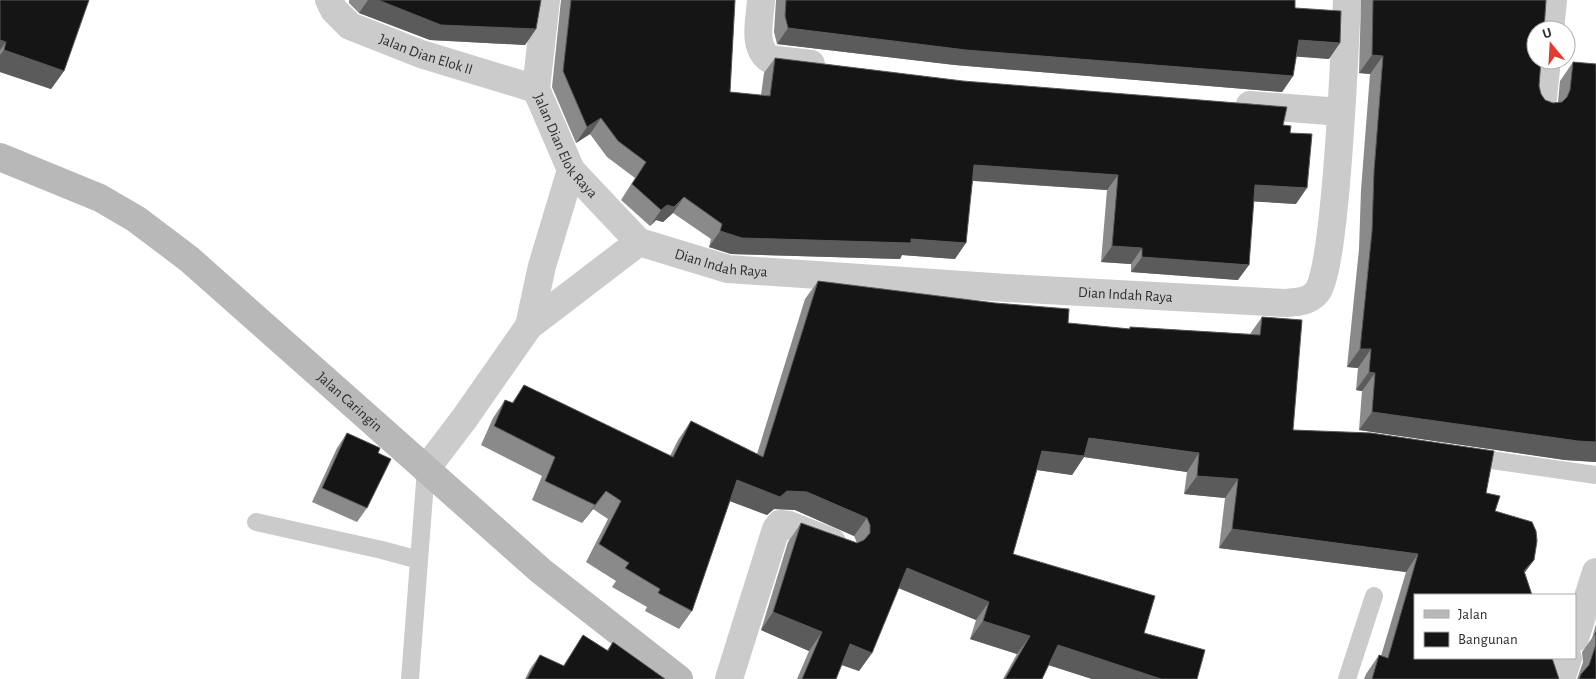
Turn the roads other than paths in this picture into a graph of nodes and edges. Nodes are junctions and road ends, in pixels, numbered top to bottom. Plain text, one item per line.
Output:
1 (330, 0) edge
2 (546, 0) edge
3 (761, 0) edge
4 (1348, 0) edge
5 (1553, 0) edge
6 (1551, 20) edge
7 (835, 67) edge
8 (1546, 70) edge
9 (536, 89) junction
10 (1222, 103) edge
11 (1542, 106) edge
12 (1341, 112) junction
13 (0, 157) edge
14 (571, 170) junction
15 (639, 242) junction
16 (529, 326) junction
17 (1452, 455) edge
18 (426, 469) junction
19 (1596, 475) edge
20 (256, 522) dead end
21 (842, 546) edge
22 (419, 560) junction
23 (1596, 572) edge
24 (1374, 596) dead end
25 (1576, 635) edge
26 (1568, 659) edge
27 (410, 679) edge
28 (679, 679) edge
29 (730, 679) edge
30 (1347, 679) edge
31 (1561, 679) edge

1 - 9 street, Jalan Dian Elok II
2 - 9 street, Jalan Dian Elok Raya
3 - 7 street
4 - 12 street, Dian Indah Raya
5 - 6 street
8 - 11 street
9 - 14 street, Jalan Dian Elok Raya
10 - 12 street
12 - 15 street, Dian Indah Raya
13 - 18 main road, Jalan Caringin
14 - 15 street, Jalan Dian Elok Raya
14 - 16 street
15 - 16 street
16 - 18 street
17 - 19 lane
18 - 22 lane
18 - 28 main road, Jalan Caringin
20 - 22 lane
21 - 29 street
22 - 27 lane
23 - 25 street
24 - 30 lane
26 - 31 street

